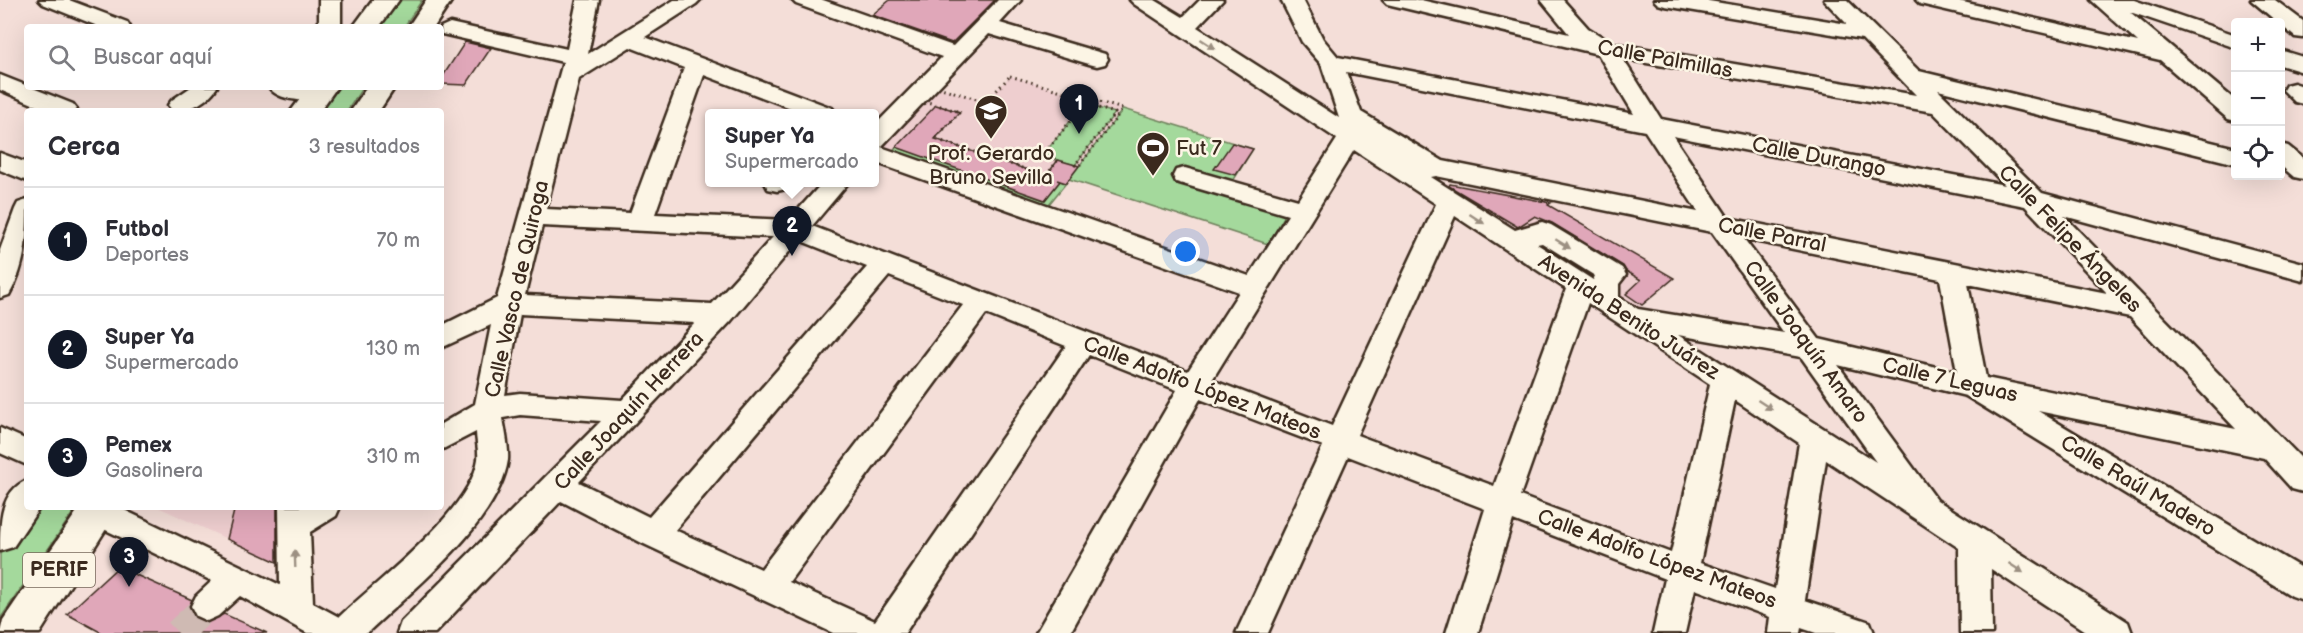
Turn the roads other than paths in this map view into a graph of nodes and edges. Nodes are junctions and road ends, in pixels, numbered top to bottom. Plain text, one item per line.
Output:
1 (50, 0) edge
2 (111, 0) edge
3 (330, 0) edge
4 (386, 0) edge
5 (439, 0) edge
6 (588, 0) edge
7 (689, 0) edge
8 (804, 0) edge
9 (1010, 0) edge
10 (1141, 0) edge
11 (1212, 0) edge
12 (1394, 0) edge
13 (1552, 0) edge
14 (1665, 0) edge
15 (1835, 0) edge
16 (1927, 0) edge
17 (2102, 0) edge
18 (2114, 0) edge
19 (2262, 0) edge
20 (1299, 14) edge
21 (103, 24) edge
22 (105, 24) edge
23 (330, 24) edge
24 (368, 24) edge
25 (423, 24) edge
26 (986, 26) junction
27 (2300, 27) edge
28 (1184, 28) junction
29 (450, 29) dead end
30 (1868, 34) junction
31 (629, 39) junction
32 (2231, 41) edge
33 (1606, 49) junction
34 (957, 55) junction
35 (2165, 55) junction
36 (1097, 59) dead end
37 (2285, 59) edge
38 (1331, 62) junction
39 (696, 65) junction
40 (2303, 65) edge
41 (572, 67) junction
42 (1910, 76) junction
43 (0, 82) edge
44 (72, 90) edge
45 (202, 90) edge
46 (379, 90) edge
47 (180, 105) dead end
48 (1939, 106) junction
49 (59, 108) edge
50 (65, 108) edge
51 (367, 108) edge
52 (806, 109) edge
53 (2231, 111) edge
54 (1653, 124) junction
55 (1350, 126) junction
56 (879, 138) edge
57 (879, 142) edge
58 (2231, 155) edge
59 (2285, 156) edge
60 (0, 161) edge
61 (1436, 168) junction
62 (2285, 169) edge
63 (24, 172) edge
64 (1404, 172) junction
65 (2303, 172) edge
66 (1185, 176) dead end
67 (833, 187) edge
68 (2033, 199) junction
69 (1450, 201) junction
70 (1305, 211) junction
71 (24, 218) edge
72 (532, 218) junction
73 (639, 222) junction
74 (1720, 225) junction
75 (796, 229) junction
76 (1510, 240) junction
77 (883, 264) junction
78 (1952, 270) junction
79 (2303, 272) edge
80 (1581, 285) junction
81 (0, 288) edge
82 (1255, 288) junction
83 (980, 302) junction
84 (509, 304) junction
85 (1617, 308) junction
86 (2139, 309) junction
87 (722, 314) junction
88 (444, 336) edge
89 (1083, 343) junction
90 (1811, 348) junction
91 (1725, 379) junction
92 (1194, 385) junction
93 (1974, 387) junction
94 (488, 410) junction
95 (628, 412) junction
96 (444, 436) edge
97 (1815, 437) junction
98 (0, 440) edge
99 (1339, 440) junction
100 (2271, 448) junction
101 (24, 452) edge
102 (2303, 480) edge
103 (559, 486) junction
104 (24, 500) edge
105 (1503, 502) junction
106 (100, 510) edge
107 (315, 510) edge
108 (1932, 513) junction
109 (294, 516) edge
110 (653, 534) junction
111 (0, 535) edge
112 (1975, 542) junction
113 (1682, 571) junction
114 (237, 578) junction
115 (766, 586) junction
116 (2303, 586) edge
117 (207, 606) tunnel mouth
118 (297, 611) junction
119 (1786, 620) edge
120 (17, 633) edge
121 (338, 633) edge
122 (344, 633) edge
123 (413, 633) edge
124 (867, 633) edge
125 (886, 633) edge
126 (1052, 633) edge
127 (1252, 633) edge
128 (1462, 633) edge
129 (1669, 633) edge
130 (1858, 633) edge
131 (1976, 633) edge
132 (2116, 633) edge

1 - 21 street
2 - 22 street
3 - 23 street
4 - 24 main road
5 - 25 main road
6 - 41 street, Calle Vasco de Quiroga
7 - 31 street
8 - 34 street
9 - 26 street
10 - 28 street, Avenida Benito Juárez
11 - 28 street
12 - 33 street, Calle Palmillas
13 - 33 street, Calle Joaquín Amaro
14 - 30 street
15 - 30 street, Calle Felipe Ángeles
16 - 35 street
17 - 35 street
18 - 32 street
19 - 27 street
20 - 38 street
26 - 34 street
26 - 36 street
28 -> 55 street, Avenida Benito Juárez
29 - 41 street
30 - 42 street, Calle Felipe Ángeles
31 - 39 street
31 - 41 street
33 - 48 street, Calle Palmillas
33 - 54 street, Calle Joaquín Amaro
34 - 56 street
35 - 53 street
37 - 40 street
38 - 54 street, Calle Durango
38 - 55 street
39 - 52 street
39 - 73 street
41 - 72 street, Calle Vasco de Quiroga
42 - 48 street, Calle Felipe Ángeles
42 - 58 street
43 - 49 street
44 - 50 street
45 - 47 street
46 - 51 main road
48 - 68 street, Calle Felipe Ángeles
54 - 68 street, Calle Durango
54 - 74 street, Calle Joaquín Amaro
55 - 61 street
55 - 64 street, Avenida Benito Juárez
55 - 70 street
57 - 82 street
59 - 65 street
60 - 63 street
61 - 64 street, Calle Parral
61 - 74 street, Calle Parral
62 - 65 street
64 - 69 street, Avenida Benito Juárez
66 - 70 street
67 - 75 street, Calle Joaquín Herrera
68 - 79 street, Calle Durango
68 - 86 street, Calle Felipe Ángeles
69 -> 76 street, Avenida Benito Juárez
69 - 99 street
70 - 82 street
71 - 81 street
72 - 73 street, Calle Adolfo López Mateos
72 - 84 street, Calle Vasco de Quiroga
73 - 75 street, Calle Adolfo López Mateos
74 - 78 street, Calle Parral
74 - 90 street, Calle Joaquín Amaro
75 - 77 street, Calle Adolfo López Mateos
75 - 87 street, Calle Joaquín Herrera
76 - 80 street, Avenida Benito Juárez
76 -> 85 street
77 - 83 street, Calle Adolfo López Mateos
77 - 110 street
78 - 86 street, Calle Parral
78 - 93 street
80 - 85 street, Avenida Benito Juárez
80 - 105 street
82 - 92 street
83 - 89 street, Calle Adolfo López Mateos
83 - 115 street
84 - 87 street
84 - 88 street
84 - 94 street, Calle Vasco de Quiroga
85 - 90 street, Calle 7 Leguas
85 - 91 street, Avenida Benito Juárez
86 - 100 street, Calle Felipe Ángeles
87 - 95 street, Calle Joaquín Herrera
89 - 92 street, Calle Adolfo López Mateos
89 - 125 street
90 - 93 street, Calle 7 Leguas
90 - 108 street, Calle Joaquín Amaro
91 -> 97 street, Avenida Benito Juárez
91 - 113 street
92 - 99 street, Calle Adolfo López Mateos
92 - 126 street
93 - 100 street, Calle 7 Leguas
93 - 116 street, Calle Raúl Madero
94 - 95 street
94 - 96 street
94 - 122 street, Calle Vasco de Quiroga
95 - 103 street, Calle Joaquín Herrera
97 - 108 street, Avenida Benito Juárez
97 - 119 street
98 - 101 street
99 - 105 street, Calle Adolfo López Mateos
99 - 127 street
100 - 102 street, Calle Felipe Ángeles
103 - 110 street
103 - 123 street, Calle Joaquín Herrera
104 - 111 main road, PERIF
105 - 113 street, Calle Adolfo López Mateos
105 - 128 street
106 - 114 street
106 - 120 main road, PERIF
107 - 109 street
108 - 112 street, Avenida Benito Juárez
118 -> 109 street
110 - 115 street
112 - 131 street
112 -> 132 street, Avenida Benito Juárez
113 - 119 street, Calle Adolfo López Mateos
113 - 129 street
114 - 117 street
114 - 118 street
115 - 124 street
118 - 121 street
119 - 130 street, Calle Adolfo López Mateos

